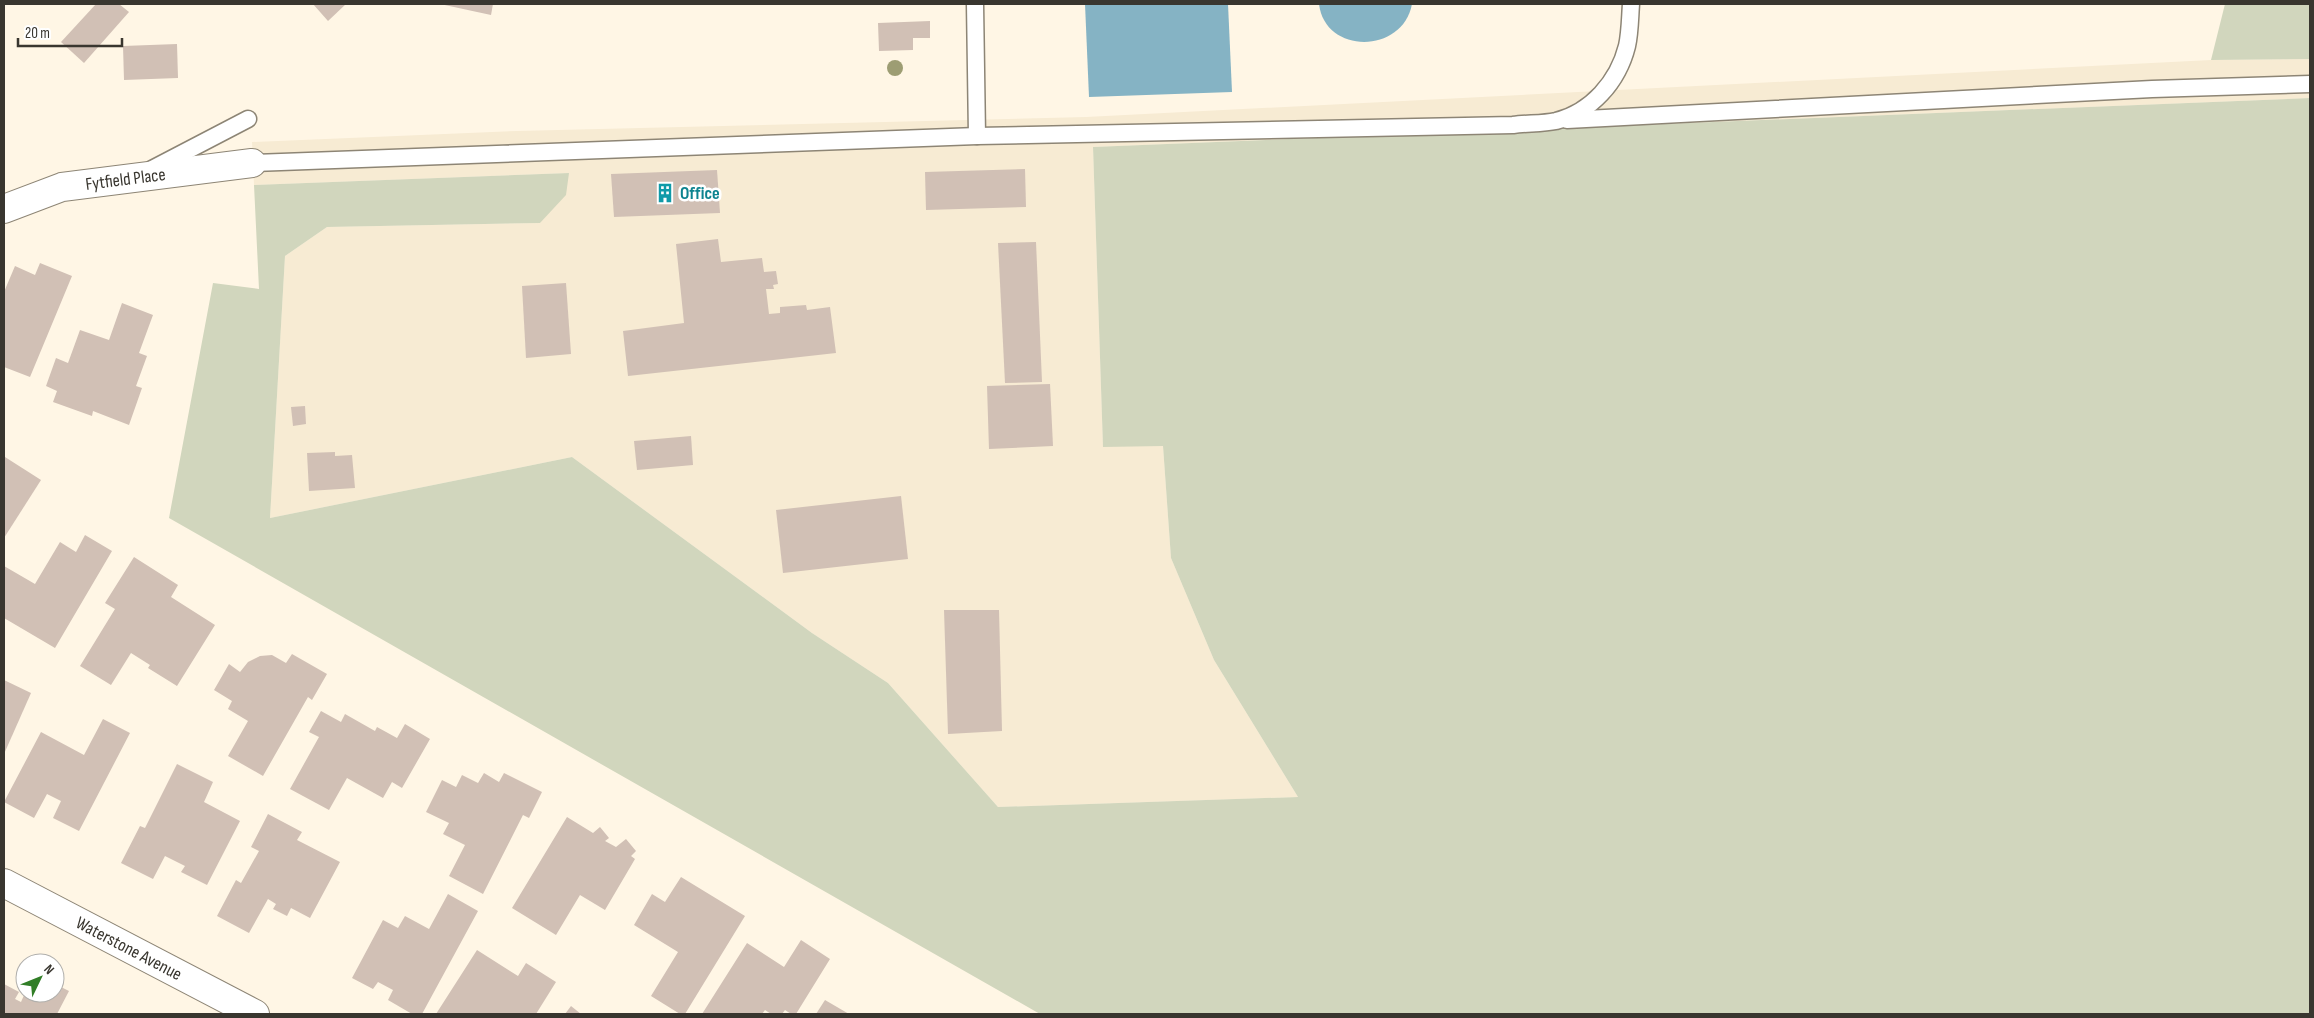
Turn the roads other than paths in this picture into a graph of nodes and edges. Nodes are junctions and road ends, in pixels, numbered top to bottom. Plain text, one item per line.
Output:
1 (975, 4) edge
2 (1631, 4) edge
3 (2310, 84) edge
4 (248, 119) dead end
5 (1555, 121) junction
6 (977, 136) junction
7 (252, 163) joint
8 (136, 177) junction
9 (4, 209) edge
10 (4, 883) edge
11 (255, 1014) edge

1 - 6 lane
2 - 5 lane
3 - 5 lane
4 - 8 lane
5 - 6 lane
6 - 7 lane
7 - 8 street, Fytfield Place
8 - 9 street, Fytfield Place
10 - 11 street, Waterstone Avenue

